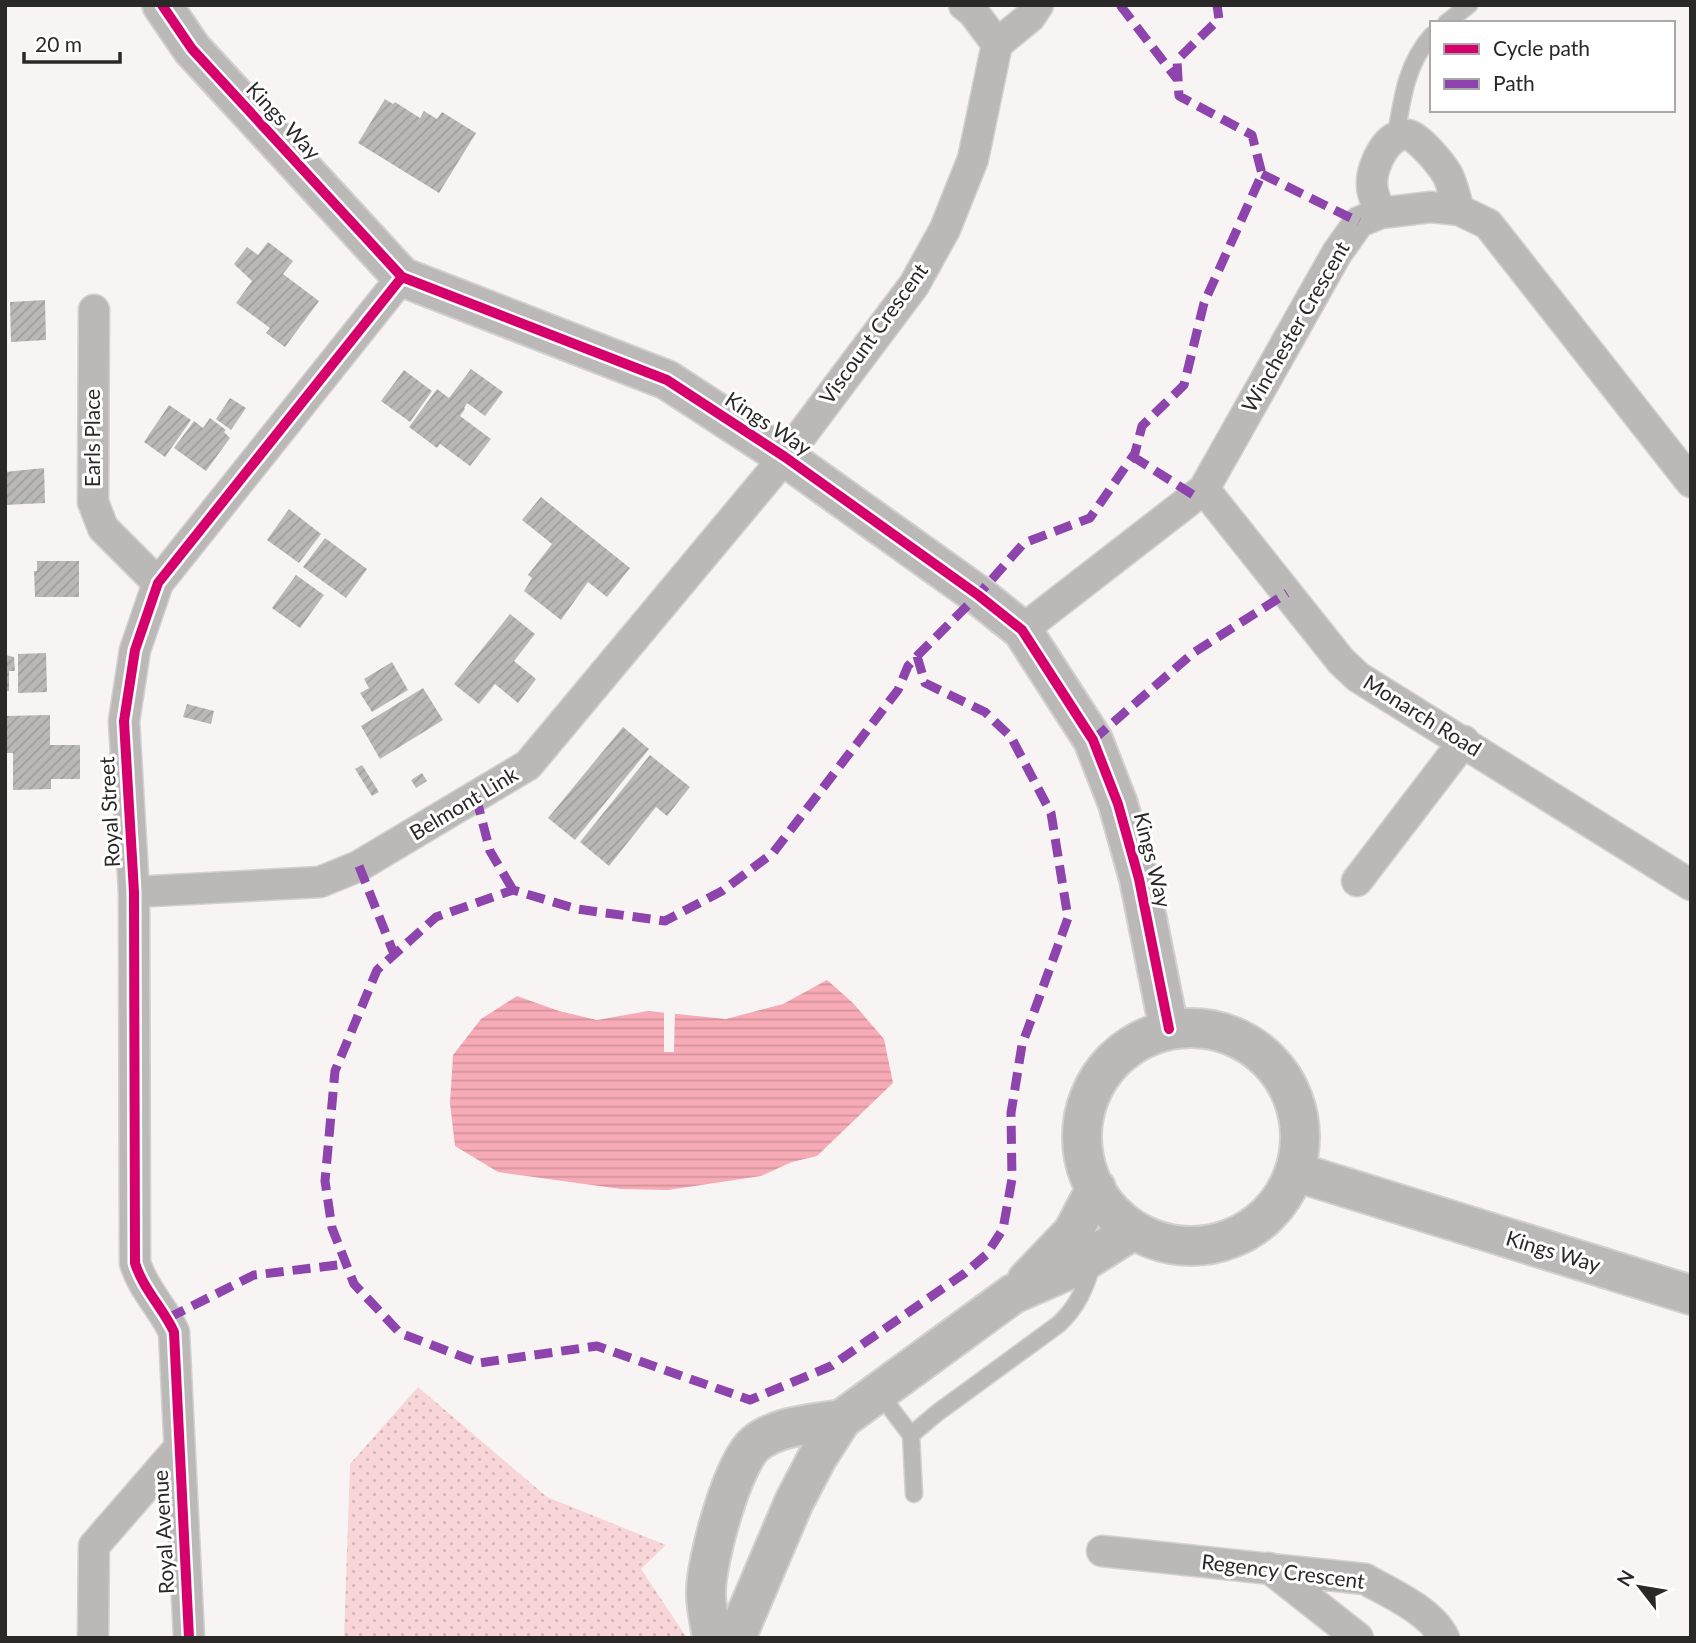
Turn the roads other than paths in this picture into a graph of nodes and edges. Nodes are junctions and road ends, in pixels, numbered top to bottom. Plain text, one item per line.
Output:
1 (162, 5) edge
2 (964, 5) edge
3 (1038, 5) edge
4 (1469, 5) edge
5 (1449, 21) edge
6 (1430, 37) edge
7 (997, 44) junction
8 (1396, 136) junction
9 (1458, 210) junction
10 (1381, 213) junction
11 (402, 277) junction
12 (94, 310) dead end
13 (785, 457) junction
14 (1691, 482) edge
15 (1204, 489) junction
16 (158, 583) junction
17 (1022, 630) junction
18 (1464, 741) junction
19 (1357, 881) dead end
20 (1691, 885) edge
21 (134, 892) junction
22 (1169, 1029) junction
23 (1296, 1171) junction
24 (1096, 1188) junction
25 (1132, 1231) junction
26 (1096, 1253) junction
27 (1013, 1294) junction
28 (1691, 1295) edge
29 (879, 1393) junction
30 (842, 1419) junction
31 (911, 1435) junction
32 (179, 1436) junction
33 (914, 1494) dead end
34 (1102, 1551) dead end
35 (1269, 1568) junction
36 (719, 1633) edge
37 (93, 1638) edge
38 (189, 1638) edge
39 (1359, 1638) edge
40 (1444, 1638) edge

1 - 11 street, Kings Way
2 - 7 street
3 - 7 street
4 - 5 lane
6 - 8 lane
7 - 13 street, Viscount Crescent
8 - 9 street
8 - 10 street
9 - 10 street, Winchester Crescent
9 - 14 street, Winchester Crescent
10 - 15 street, Winchester Crescent
11 - 13 street, Kings Way
11 - 16 street, Royal Street
12 - 16 street, Earls Place
13 - 17 street, Kings Way
13 - 21 street, Belmont Link
15 - 17 street, Winchester Crescent
15 - 18 street, Monarch Road
16 - 21 street, Royal Street
17 - 22 street, Kings Way
18 - 19 street
18 - 20 street, Monarch Road
21 - 32 street, Royal Street
22 - 23 street
22 - 24 street
23 - 25 street
23 - 28 street, Kings Way
24 - 25 street
24 - 27 street
25 - 26 street
26 - 27 street
26 - 31 lane
27 - 29 street
29 - 30 street
29 - 31 lane
30 - 36 street
30 - 36 street
31 - 33 lane
32 - 37 street, Royal Avenue
32 - 38 street, Royal Avenue
34 - 35 street, Regency Crescent
35 - 39 street
35 - 40 street, Regency Crescent

